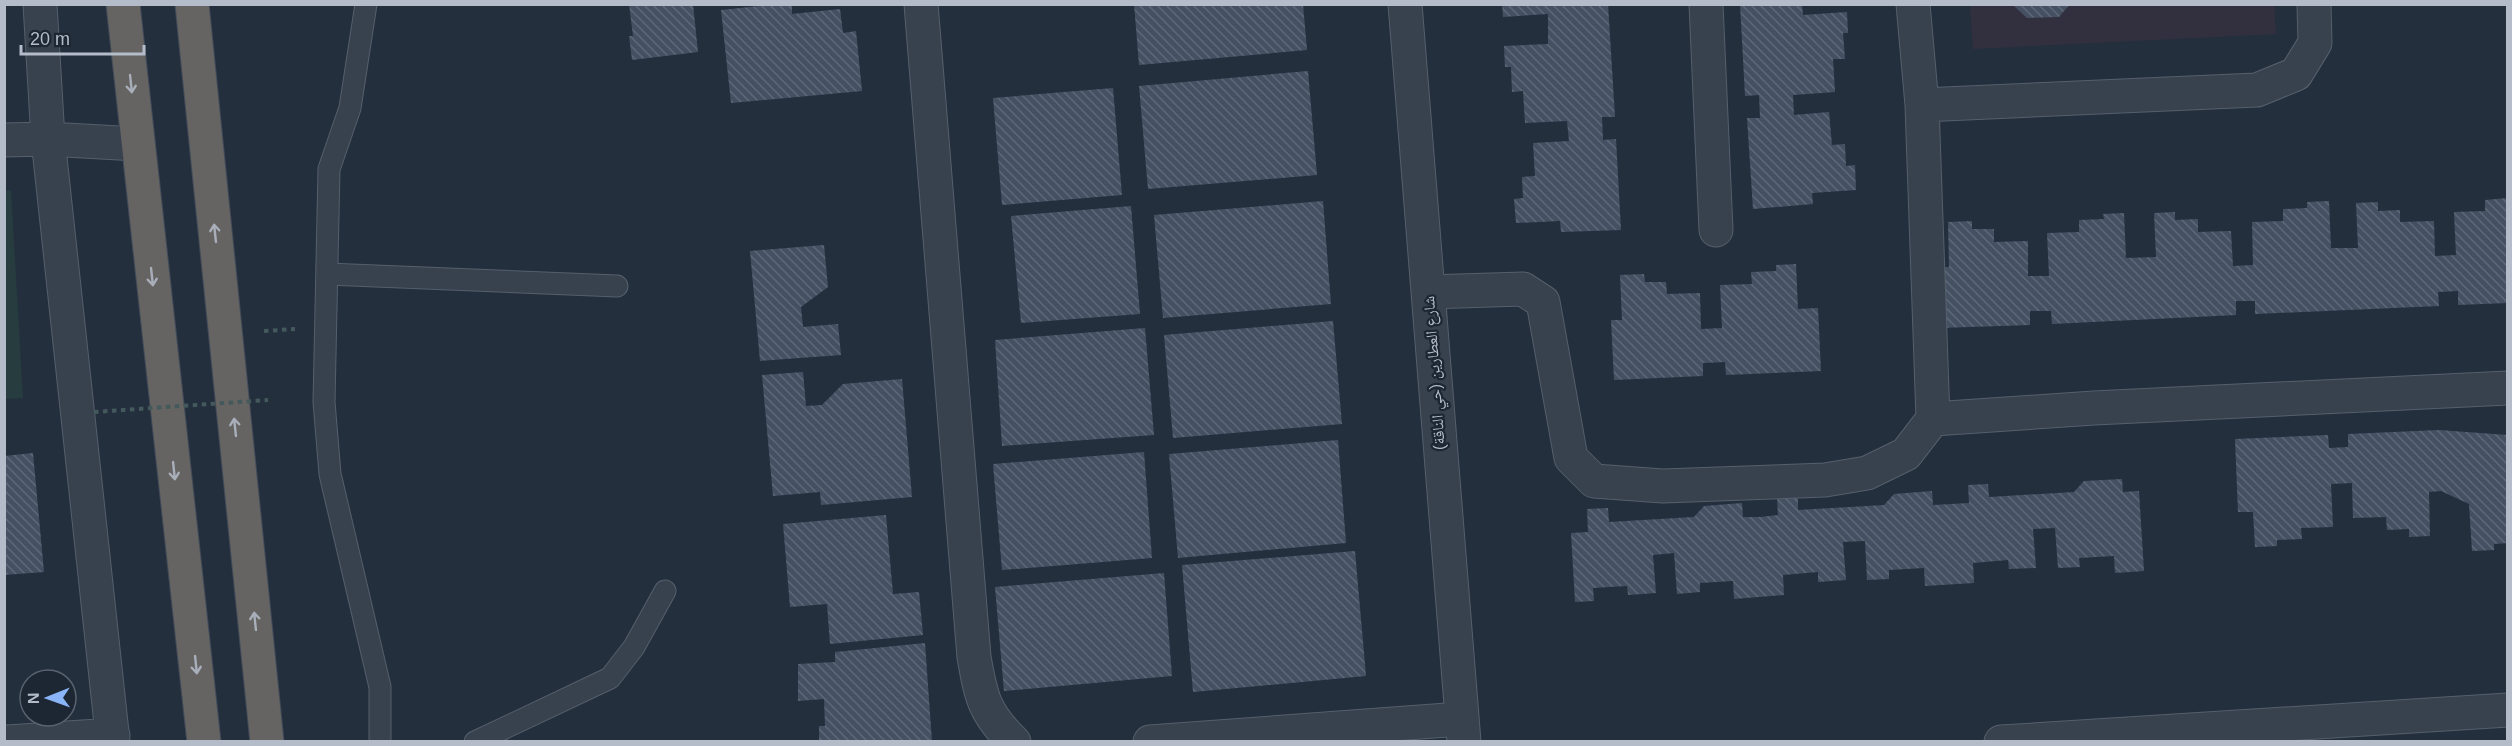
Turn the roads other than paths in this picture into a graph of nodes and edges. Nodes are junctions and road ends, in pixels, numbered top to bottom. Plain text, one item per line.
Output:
1 (40, 4) edge
2 (123, 4) edge
3 (192, 4) edge
4 (366, 4) edge
5 (921, 4) edge
6 (1405, 4) edge
7 (1706, 4) edge
8 (1913, 4) edge
9 (2314, 4) edge
10 (1922, 105) junction
11 (48, 139) junction
12 (4, 140) edge
13 (137, 144) junction
14 (1716, 230) dead end
15 (327, 274) junction
16 (616, 286) dead end
17 (1428, 292) junction
18 (2508, 388) edge
19 (1933, 419) junction
20 (665, 591) dead end
21 (2508, 710) edge
22 (1463, 730) edge
23 (113, 738) edge
24 (8, 741) edge
25 (204, 741) edge
26 (267, 741) edge
27 (380, 741) edge
28 (475, 741) edge
29 (1014, 741) edge
30 (1150, 741) edge
31 (2001, 741) edge

1 - 11 street
2 -> 13 highway
26 -> 3 highway
4 - 15 lane
5 - 29 street
6 - 17 street, شارع العطارين (حي الناقة)
7 - 14 street
8 - 10 street
9 - 10 street
10 - 19 street
11 - 12 street
11 - 13 street
11 - 23 street
13 -> 25 highway
15 - 16 lane
15 - 27 lane
17 - 19 street
17 - 22 street, شارع العطارين (حي الناقة)
18 - 19 street
20 - 28 lane
21 - 31 street
22 - 30 street
23 - 24 street

